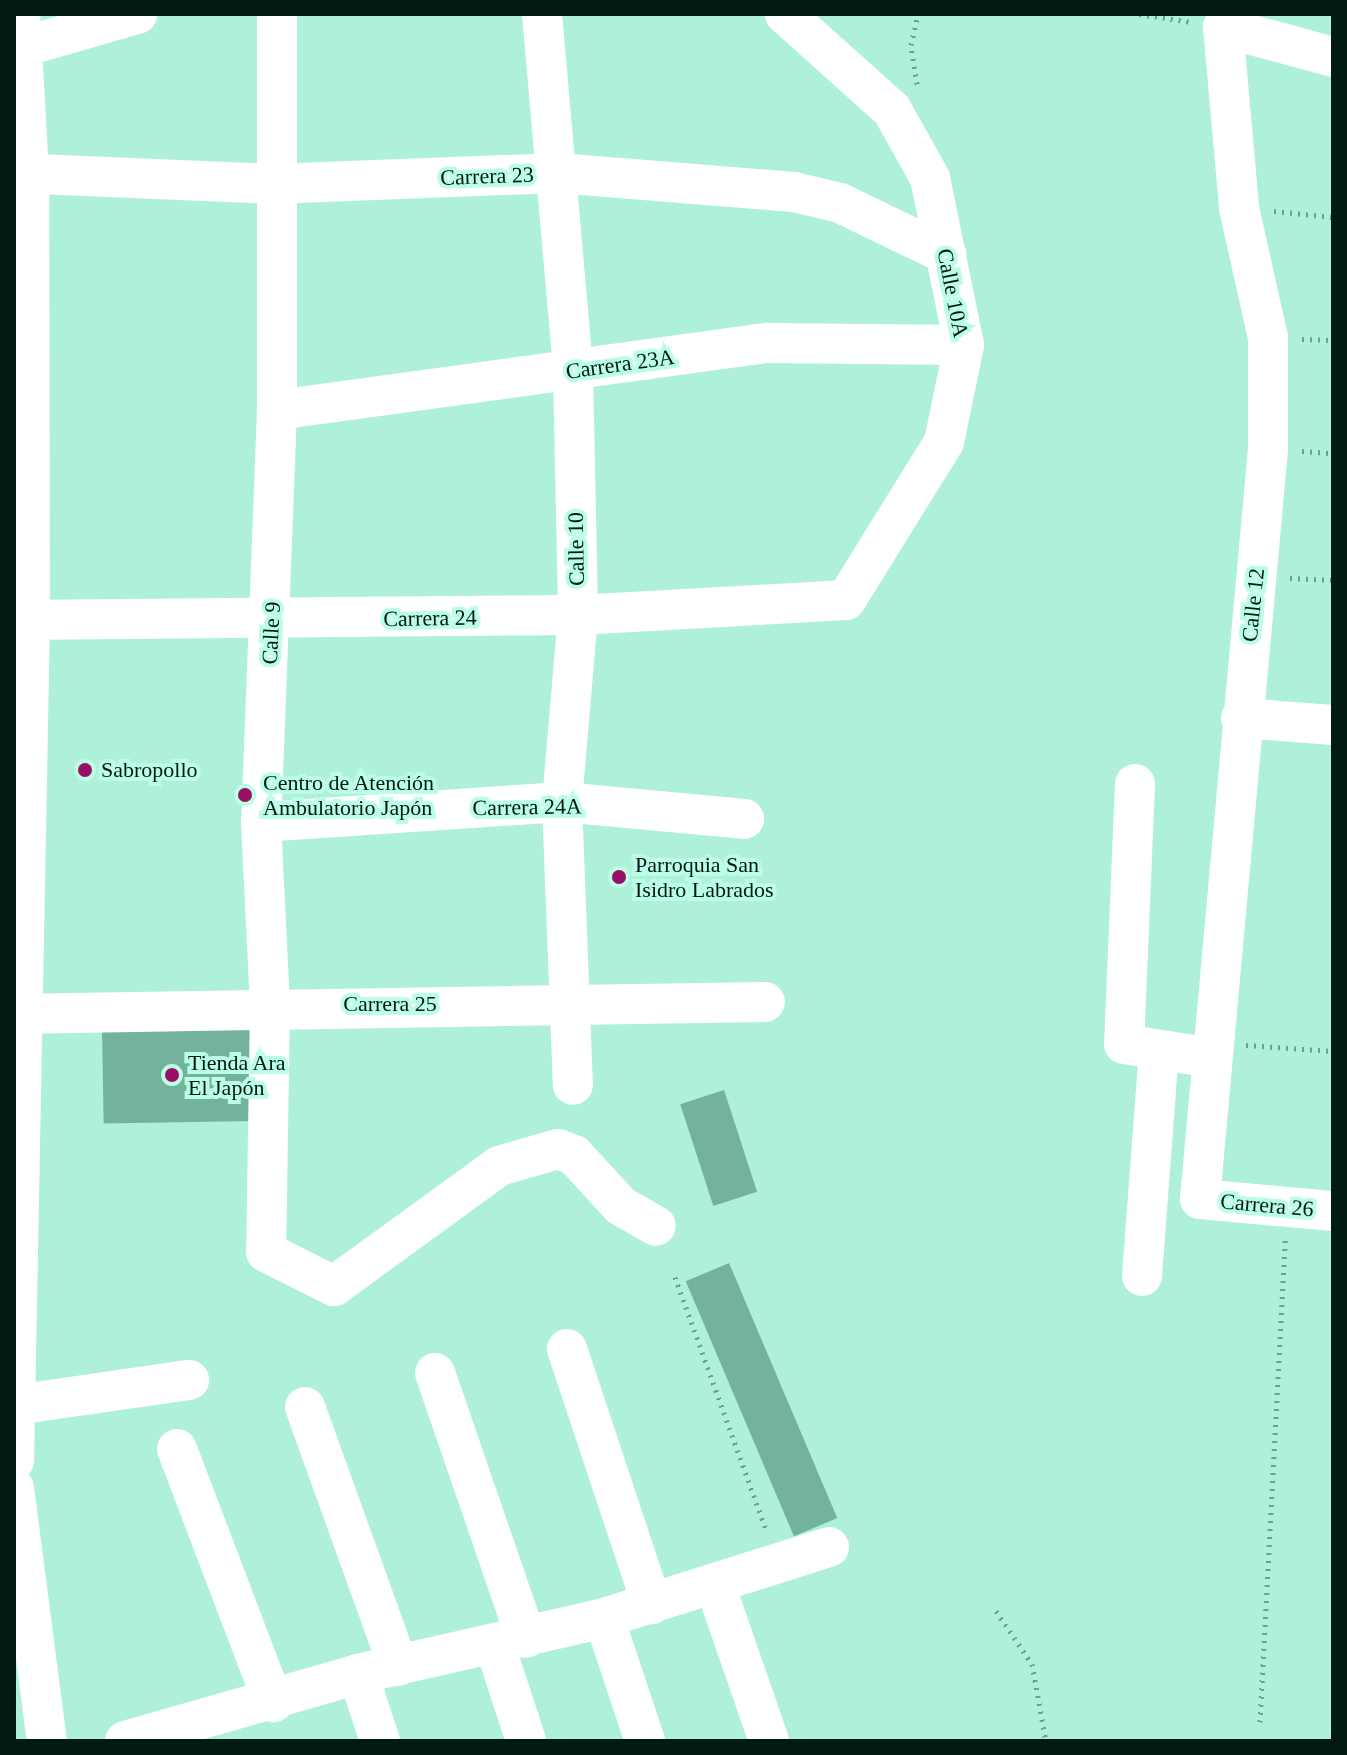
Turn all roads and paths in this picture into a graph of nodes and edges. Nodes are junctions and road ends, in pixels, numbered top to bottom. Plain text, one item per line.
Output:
1 (137, 14) edge
2 (277, 14) edge
3 (542, 14) edge
4 (785, 14) edge
5 (1139, 14) edge
6 (1227, 20) edge
7 (23, 30) edge
8 (1333, 57) edge
9 (22, 173) edge
10 (558, 173) junction
11 (272, 184) junction
12 (1239, 208) junction
13 (1333, 217) edge
14 (946, 254) junction
15 (964, 345) junction
16 (573, 371) junction
17 (22, 400) edge
18 (277, 410) junction
19 (846, 600) joint
20 (578, 615) junction
21 (22, 619) edge
22 (272, 621) junction
23 (1241, 718) junction
24 (1333, 725) edge
25 (1135, 784) dead end
26 (562, 802) junction
27 (744, 819) dead end
28 (261, 822) junction
29 (21, 825) edge
30 (765, 1002) dead end
31 (570, 1003) junction
32 (270, 1005) junction
33 (18, 1014) edge
34 (1212, 1050) junction
35 (1333, 1051) edge
36 (1159, 1052) junction
37 (573, 1085) dead end
38 (1200, 1199) joint
39 (1287, 1207) junction
40 (1333, 1211) edge
41 (656, 1226) dead end
42 (15, 1251) edge
43 (1142, 1276) dead end
44 (675, 1277) dead end
45 (567, 1349) dead end
46 (435, 1373) dead end
47 (189, 1380) dead end
48 (15, 1405) edge
49 (305, 1407) dead end
50 (177, 1449) dead end
51 (14, 1461) edge
52 (14, 1488) edge
53 (829, 1547) dead end
54 (778, 1563) junction
55 (715, 1585) junction
56 (652, 1604) junction
57 (996, 1611) dead end
58 (604, 1618) junction
59 (510, 1642) junction
60 (23, 1645) edge
61 (398, 1666) junction
62 (358, 1674) junction
63 (273, 1702) junction
64 (1260, 1722) dead end
65 (47, 1741) edge
66 (125, 1741) edge
67 (380, 1741) edge
68 (526, 1741) edge
69 (645, 1741) edge
70 (769, 1741) edge
71 (1046, 1741) edge

1 - 7 street
2 - 11 street, Calle 9
3 - 10 street, Calle 10
4 - 14 street, Calle 10A
5 - 6 path
6 - 8 street
6 - 12 street, Calle 12
7 - 9 street
9 - 11 street, Carrera 23
9 - 17 street
10 - 11 street, Carrera 23
10 - 14 street, Carrera 23
10 - 16 street, Calle 10
11 - 18 street, Calle 9
12 - 13 path
12 - 23 street, Calle 12
14 - 15 street, Calle 10A
15 - 16 street, Carrera 23A
15 - 19 street, Calle 10A
16 - 18 street, Carrera 23A
16 - 20 street, Calle 10
17 - 21 street
18 - 22 street, Calle 9
19 - 20 street, Carrera 24
20 - 22 street, Carrera 24
20 - 26 street, Calle 10
21 - 22 street, Carrera 24
21 - 29 street
22 - 28 street, Calle 9
23 - 24 street
23 - 34 street, Calle 12
25 - 36 street
26 - 27 street, Carrera 24A
26 - 28 street, Carrera 24A
26 - 31 street, Calle 10
28 - 32 street, Calle 9
29 - 33 street
30 - 31 street, Carrera 25
31 - 32 street, Carrera 25
31 - 37 street, Calle 10
32 - 33 street, Carrera 25
32 - 41 street, Calle 9
33 - 42 street
34 - 35 path
34 - 36 street
34 - 38 street, Calle 12
36 - 43 street
38 - 39 street, Carrera 26
39 - 40 street, Carrera 26
39 - 64 path
42 - 48 street
44 - 54 path
45 - 56 street
46 - 59 street
47 - 48 street
48 - 51 street
49 - 61 street
50 - 63 street
52 - 60 street
53 - 54 street
54 - 55 street
55 - 56 street
55 - 70 street
56 - 58 street
57 - 71 path
58 - 59 street
58 - 69 street
59 - 61 street
59 - 68 street
60 - 65 street
61 - 62 street
62 - 63 street
62 - 67 street
63 - 66 street

